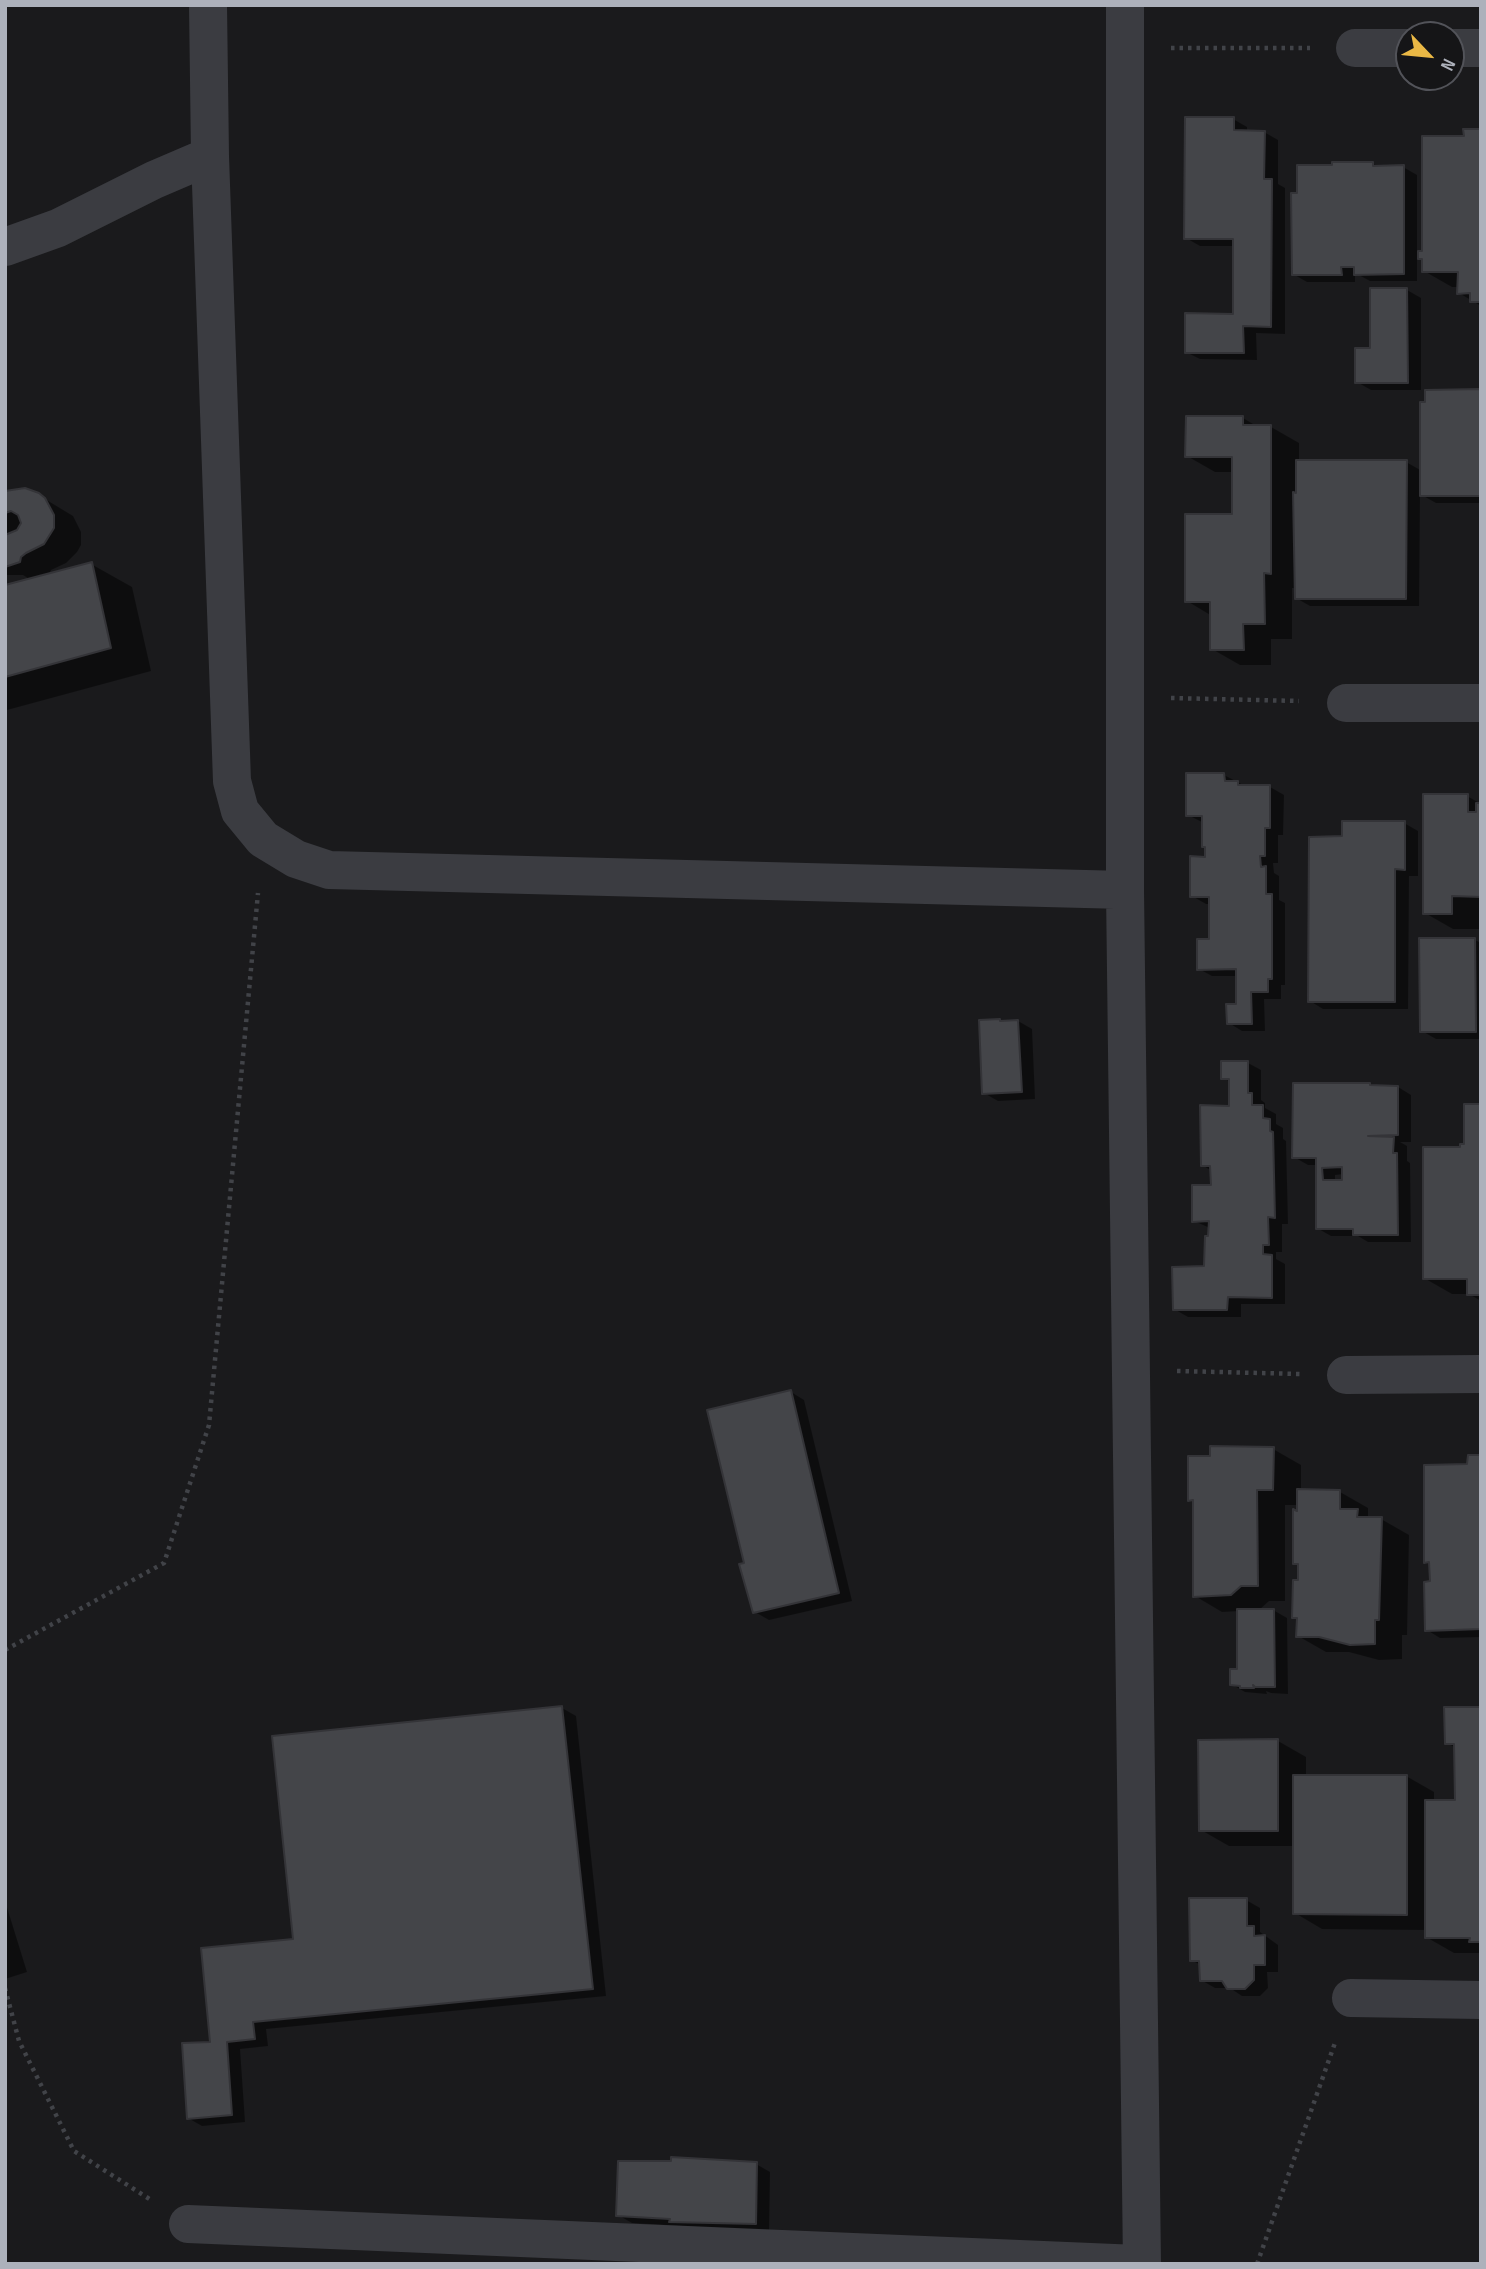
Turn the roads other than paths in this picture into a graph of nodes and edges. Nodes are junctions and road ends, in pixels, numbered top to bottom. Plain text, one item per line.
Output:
1 (208, 5) edge
2 (1125, 5) edge
3 (1355, 48) road end
4 (1395, 48) edge
5 (211, 156) junction
6 (5, 247) edge
7 (1346, 703) road end
8 (1481, 703) edge
9 (1125, 890) junction
10 (1481, 1374) edge
11 (1346, 1375) road end
12 (1351, 1998) road end
13 (1481, 2000) edge
14 (188, 2224) road end
15 (1140, 2264) edge

1 - 5 street
2 - 9 street
3 - 4 street
5 - 6 street
5 - 9 street
7 - 8 street
9 - 15 street
10 - 11 street
12 - 13 street
14 - 15 street

